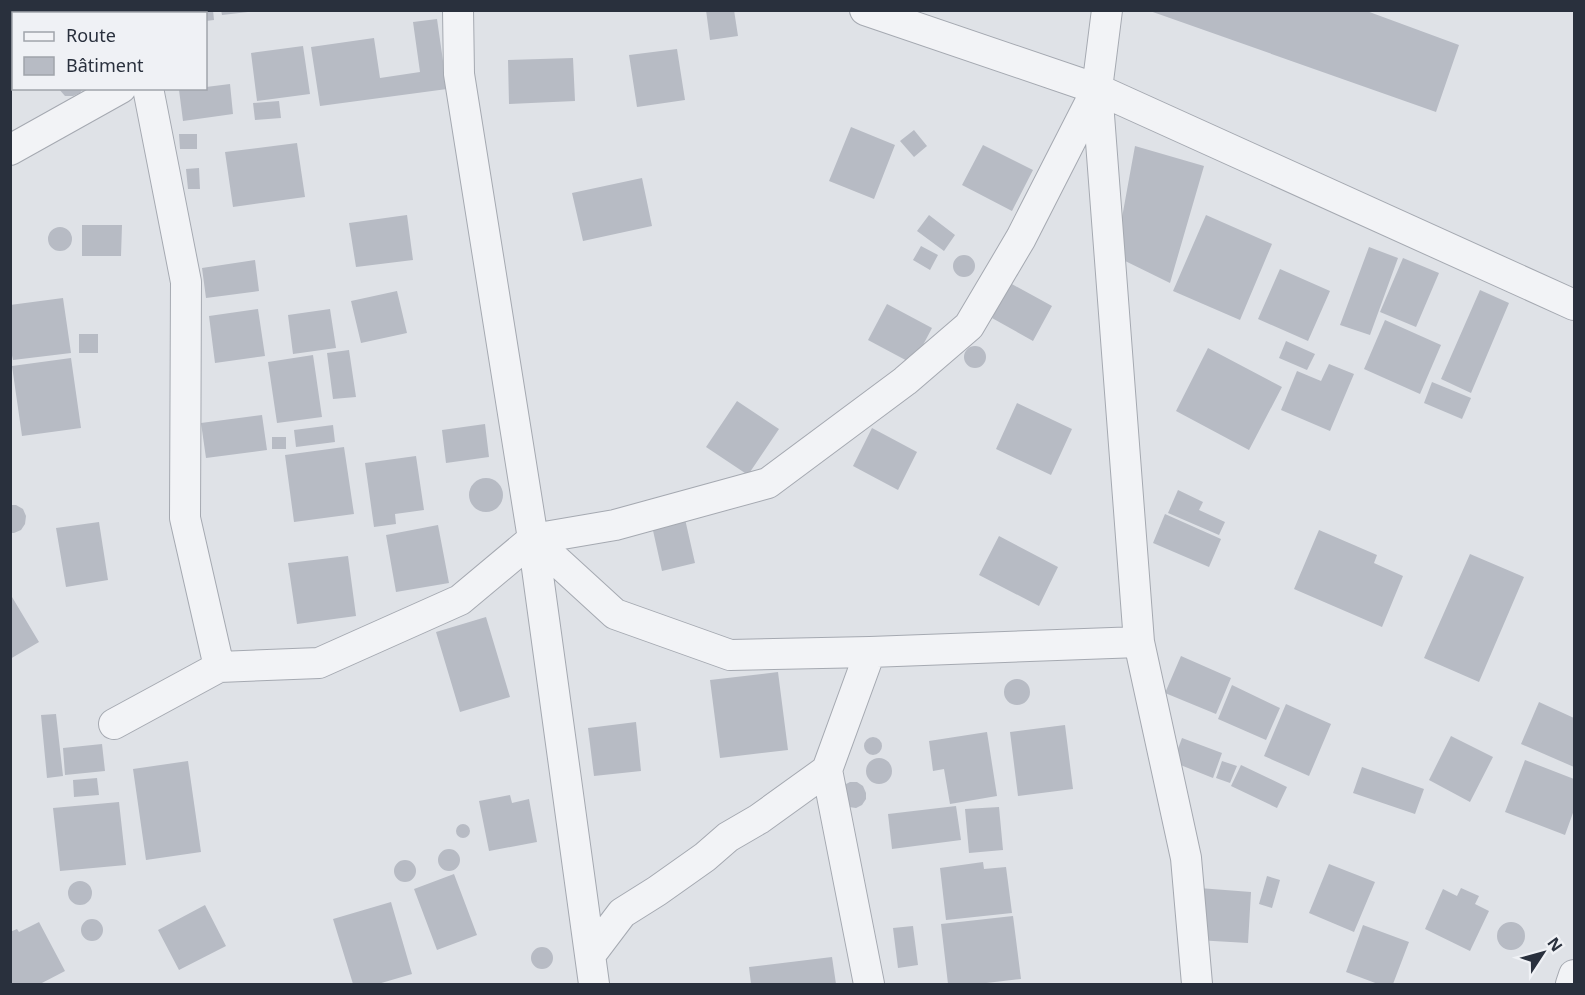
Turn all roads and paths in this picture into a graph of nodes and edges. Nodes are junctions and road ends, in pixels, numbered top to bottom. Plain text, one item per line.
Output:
1 (458, 10) edge
2 (865, 10) edge
3 (1107, 10) edge
4 (1097, 89) junction
5 (117, 90) edge
6 (148, 90) edge
7 (10, 150) edge
8 (1575, 305) edge
9 (533, 539) junction
10 (1139, 642) junction
11 (870, 652) junction
12 (219, 668) junction
13 (114, 724) dead end
14 (827, 770) junction
15 (591, 954) junction
16 (1575, 975) edge
17 (594, 984) edge
18 (869, 984) edge
19 (1197, 984) edge
20 (1571, 984) edge

1 - 9 street
2 - 4 street
3 - 4 street
4 - 8 street
4 - 9 street
4 - 10 street
5 - 7 street
6 - 12 street
9 - 11 street
9 - 12 street
9 - 15 street
10 - 11 street
10 - 19 street
11 - 14 street
12 - 13 street
14 - 15 street
14 - 18 street
15 - 17 street
16 - 20 street

